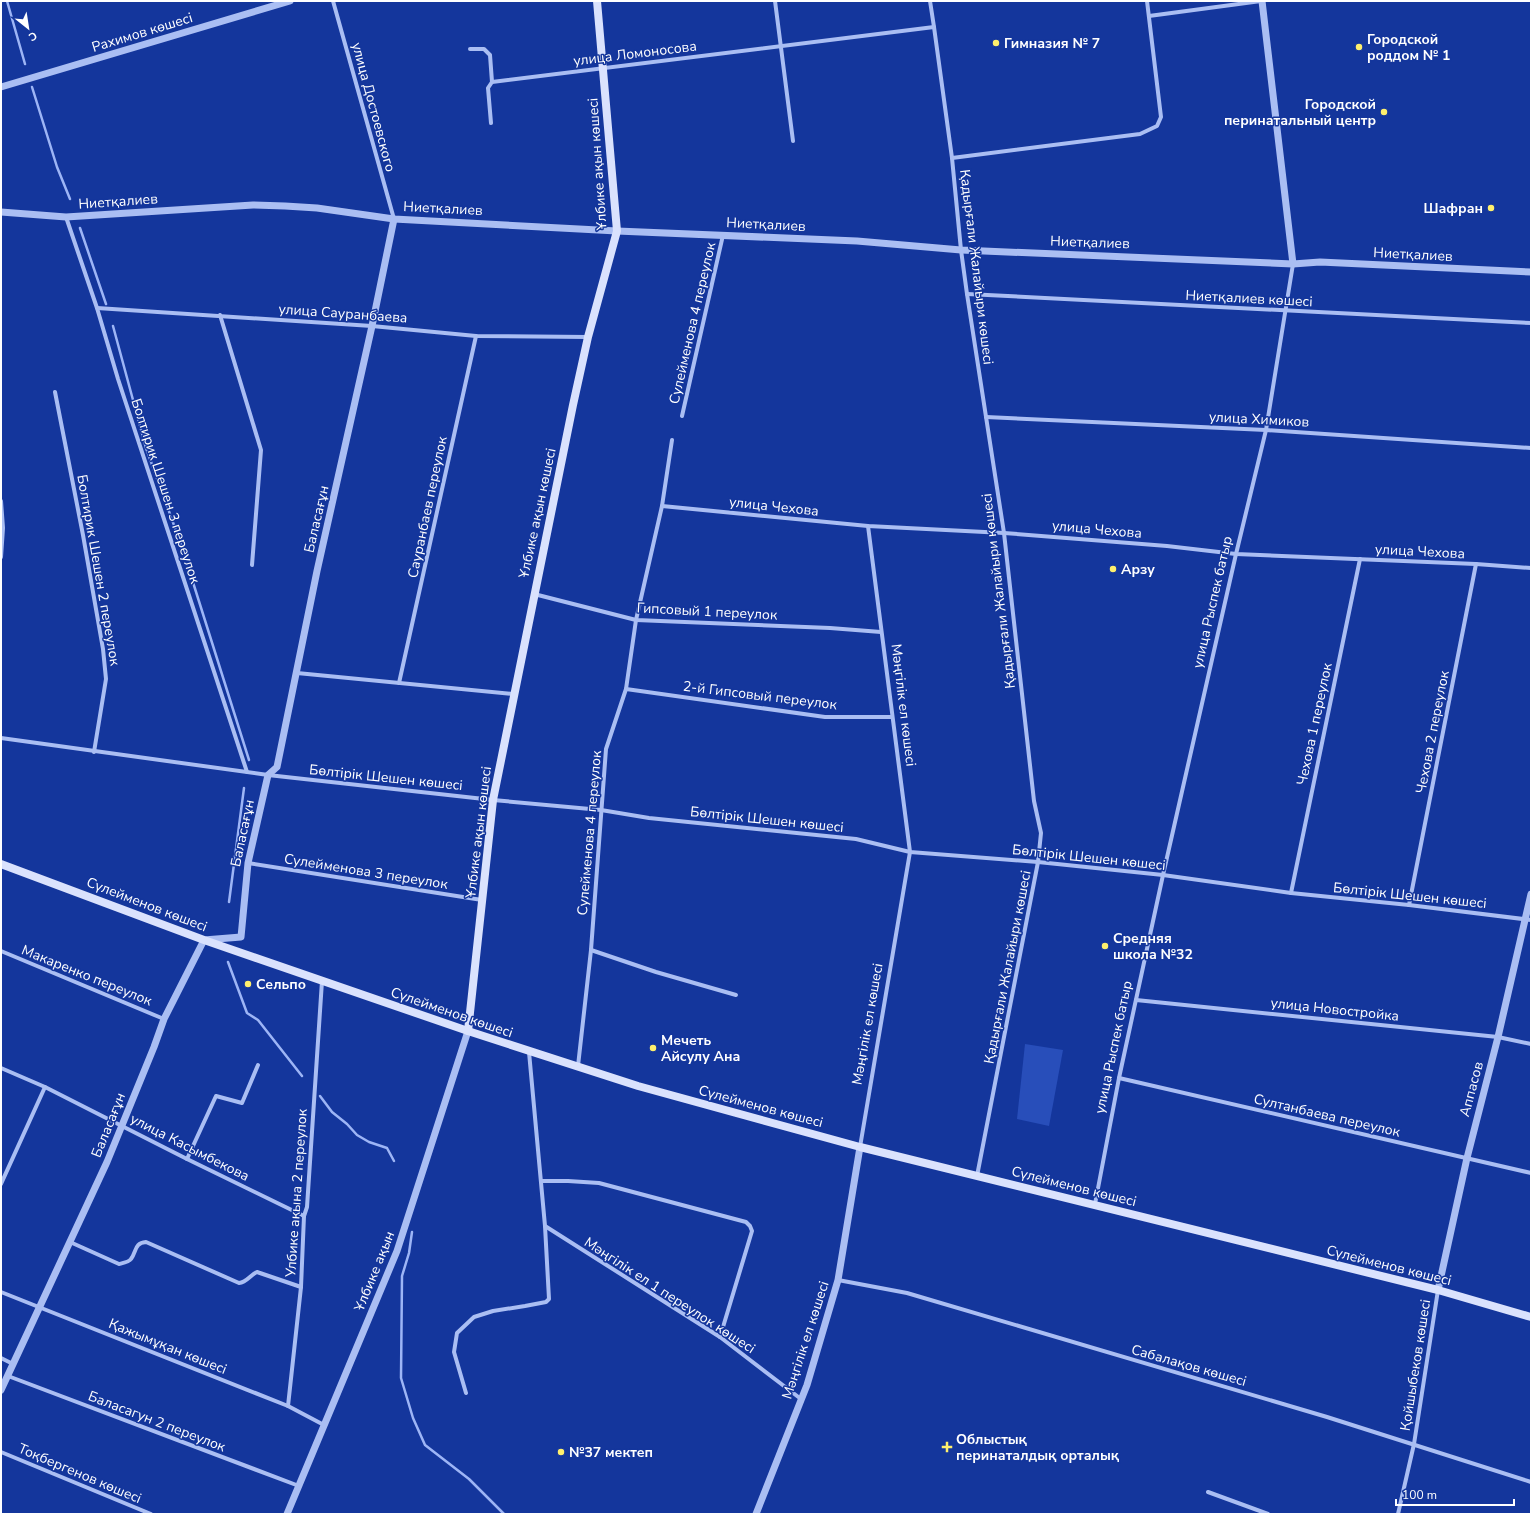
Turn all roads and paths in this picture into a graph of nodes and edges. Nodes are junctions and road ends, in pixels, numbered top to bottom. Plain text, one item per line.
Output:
1 (290, 1) edge
2 (334, 1) edge
3 (597, 1) edge
4 (775, 1) edge
5 (930, 1) edge
6 (1147, 1) edge
7 (1262, 1) edge
8 (1149, 16) junction
9 (934, 27) junction
10 (780, 46) junction
11 (470, 49) dead end
12 (603, 68) junction
13 (492, 82) junction
14 (1, 87) edge
15 (491, 123) dead end
16 (793, 141) dead end
17 (952, 158) junction
18 (1, 212) edge
19 (66, 217) junction
20 (394, 219) junction
21 (617, 231) junction
22 (723, 235) junction
23 (961, 250) junction
24 (1294, 264) junction
25 (1531, 272) edge
26 (967, 294) junction
27 (97, 308) junction
28 (1286, 311) junction
29 (220, 315) junction
30 (1531, 323) edge
31 (372, 326) junction
32 (476, 336) junction
33 (588, 337) junction
34 (55, 392) dead end
35 (682, 416) dead end
36 (986, 417) junction
37 (1266, 430) junction
38 (672, 440) dead end
39 (1531, 448) edge
40 (1, 501) edge
41 (662, 506) junction
42 (868, 526) junction
43 (1004, 533) junction
44 (1236, 554) junction
45 (1, 557) edge
46 (1360, 559) junction
47 (1476, 564) junction
48 (252, 565) dead end
49 (1531, 568) edge
50 (534, 594) junction
51 (636, 620) junction
52 (881, 632) junction
53 (296, 673) junction
54 (399, 683) junction
55 (626, 690) junction
56 (513, 694) junction
57 (892, 717) junction
58 (1, 738) edge
59 (94, 752) junction
60 (247, 772) junction
61 (268, 775) junction
62 (492, 800) junction
63 (600, 810) junction
64 (910, 852) junction
65 (1038, 862) junction
66 (1, 864) edge
67 (248, 864) junction
68 (1163, 875) junction
69 (1291, 893) junction
70 (1531, 894) edge
71 (482, 900) junction
72 (1409, 905) junction
73 (1528, 920) edge
74 (204, 940) junction
75 (591, 950) junction
76 (1, 952) edge
77 (322, 981) junction
78 (736, 995) dead end
79 (1136, 1000) junction
80 (164, 1019) junction
81 (468, 1031) junction
82 (1498, 1037) junction
83 (1531, 1044) edge
84 (529, 1052) junction
85 (258, 1065) dead end
86 (578, 1066) junction
87 (1, 1068) edge
88 (1119, 1078) junction
89 (45, 1087) junction
90 (122, 1126) junction
91 (860, 1147) junction
92 (1467, 1158) junction
93 (187, 1159) junction
94 (1531, 1173) edge
95 (977, 1176) junction
96 (542, 1181) junction
97 (1, 1184) edge
98 (1095, 1204) junction
99 (304, 1216) junction
100 (545, 1226) junction
101 (70, 1242) junction
102 (838, 1280) junction
103 (301, 1287) junction
104 (1438, 1290) junction
105 (1, 1292) edge
106 (39, 1308) junction
107 (1531, 1317) edge
108 (720, 1337) junction
109 (1, 1358) edge
110 (13, 1364) junction
111 (8, 1376) junction
112 (1, 1390) edge
113 (466, 1393) dead end
114 (801, 1399) junction
115 (288, 1406) junction
116 (324, 1425) junction
117 (1414, 1444) junction
118 (1, 1452) edge
119 (1531, 1482) edge
120 (299, 1486) junction
121 (1208, 1492) dead end
122 (151, 1514) edge
123 (287, 1514) edge
124 (756, 1514) edge
125 (1268, 1514) edge
126 (1398, 1514) edge

1 - 14 street, Рахимов көшесі
2 - 20 street, улица Достоевского
3 - 12 main road, Ұлбике ақын көшесі
4 - 10 street
5 - 9 street, Қадырғали Жалайыри көшесі
6 - 8 street
7 - 8 street
7 - 24 street, улица Рыспек батыр
8 - 17 street
9 - 10 street, улица Ломоносова
9 - 17 street, Қадырғали Жалайыри көшесі
10 - 12 street, улица Ломоносова
10 - 16 street
11 - 13 street
12 - 13 street, улица Ломоносова
12 - 21 main road, Ұлбике ақын көшесі
13 - 15 street
17 - 23 street, Қадырғали Жалайыри көшесі
18 - 19 street, Ниетқалиев
19 - 20 street, Ниетқалиев
19 - 27 street, Болтирик Шешен 3 переулок
20 - 21 street, Ниетқалиев
20 - 31 street, Баласағұн
21 - 22 street, Ниетқалиев
21 - 33 main road, Ұлбике ақын көшесі
22 - 23 street, Ниетқалиев
22 - 35 street, Сулейменова 4 переулок
23 - 24 street, Ниетқалиев
23 - 26 street, Қадырғали Жалайыри көшесі
24 - 25 street, Ниетқалиев
24 - 28 street, улица Рыспек батыр
26 - 28 street, Ниетқалиев көшесі
26 - 36 street, Қадырғали Жалайыри көшесі
27 - 29 street, улица Сауранбаева
27 - 60 street, Болтирик Шешен 3 переулок
28 - 30 street, Ниетқалиев көшесі
28 - 37 street, улица Рыспек батыр
29 - 31 street, улица Сауранбаева
29 - 48 street
31 - 32 street, улица Сауранбаева
31 - 53 street, Баласағұн
32 - 33 street, улица Сауранбаева
32 - 54 street, Сауранбаев переулок
33 - 50 main road, Ұлбике ақын көшесі
34 - 59 street, Болтирик Шешен 2 переулок
36 - 37 street, улица Химиков
36 - 43 street, Қадырғали Жалайыри көшесі
37 - 39 street, улица Химиков
37 - 44 street, улица Рыспек батыр
38 - 41 street, Сулейменова 4 переулок
40 - 45 street
41 - 42 street, улица Чехова
41 - 51 street, Сулейменова 4 переулок
42 - 43 street, улица Чехова
42 - 52 street, Мәңгілік ел көшесі
43 - 44 street, улица Чехова
43 - 65 street, Қадырғали Жалайыри көшесі
44 - 46 street, улица Чехова
44 - 68 street, улица Рыспек батыр
46 - 47 street, улица Чехова
46 - 69 street, Чехова 1 переулок
47 - 49 street, улица Чехова
47 - 72 street, Чехова 2 переулок
50 - 51 street, Гипсовый 1 переулок
50 - 56 main road, Ұлбике ақын көшесі
51 - 52 street, Гипсовый 1 переулок
51 - 55 street, Сулейменова 4 переулок
52 - 57 street, Мәңгілік ел көшесі
53 - 54 street
53 - 61 street, Баласағұн
54 - 56 street
55 - 57 street, 2-й Гипсовый переулок
55 - 63 street, Сулейменова 4 переулок
56 - 62 main road, Ұлбике ақын көшесі
57 - 64 street, Мәңгілік ел көшесі
58 - 59 street, Бөлтірік Шешен көшесі
59 - 60 street, Бөлтірік Шешен көшесі
60 - 61 street, Бөлтірік Шешен көшесі
61 - 62 street, Бөлтірік Шешен көшесі
61 - 67 street, Баласағұн
62 - 63 street, Бөлтірік Шешен көшесі
62 - 71 main road, Ұлбике ақын көшесі
63 - 64 street, Бөлтірік Шешен көшесі
63 - 75 street, Сулейменова 4 переулок
64 - 65 street, Бөлтірік Шешен көшесі
64 - 91 street, Мәңгілік ел көшесі
65 - 68 street, Бөлтірік Шешен көшесі
65 - 95 street, Қадырғали Жалайыри көшесі
66 - 74 main road, Сүлейменов көшесі
67 - 71 street, Сулейменова 3 переулок
67 - 74 street, Баласағұн
68 - 69 street, Бөлтірік Шешен көшесі
68 - 79 street, улица Рыспек батыр
69 - 72 street, Бөлтірік Шешен көшесі
70 - 73 street, Аппасов
71 - 81 main road, Ұлбике ақын көшесі
72 - 73 street, Бөлтірік Шешен көшесі
73 - 82 street, Аппасов
74 - 77 main road, Сүлейменов көшесі
74 - 80 street, Баласағұн
75 - 78 street
75 - 86 street, Сулейменова 4 переулок
76 - 80 street, Макаренко переулок
77 - 81 main road, Сүлейменов көшесі
77 - 99 street, Улбике акына 2 переулок
79 - 82 street, улица Новостройка
79 - 88 street, улица Рыспек батыр
80 - 90 street, Баласағұн
81 - 84 main road, Сүлейменов көшесі
81 - 116 street, Ұлбике ақын
82 - 83 street, улица Новостройка
82 - 92 street, Аппасов
84 - 86 main road, Сүлейменов көшесі
84 - 96 street
85 - 93 street
86 - 91 main road, Сүлейменов көшесі
87 - 89 street, улица Касымбекова
88 - 92 street, Султанбаева переулок
88 - 98 street, улица Рыспек батыр
89 - 90 street, улица Касымбекова
89 - 97 street
90 - 93 street, улица Касымбекова
90 - 101 street, Баласағұн
91 - 95 main road, Сүлейменов көшесі
91 - 102 street, Мәңгілік ел көшесі
92 - 94 street, Султанбаева переулок
92 - 104 street, Аппасов
93 - 99 street, улица Касымбекова
95 - 98 main road, Сүлейменов көшесі
96 - 100 street
96 - 108 street
98 - 104 main road, Сүлейменов көшесі
99 - 103 street, Улбике акына 2 переулок
100 - 108 street, Мәңгілік ел 1 переулок көшесі
100 - 113 street
101 - 103 street
101 - 106 street, Баласағұн
102 - 114 street, Мәңгілік ел көшесі
102 - 117 street, Сабалақов көшесі
103 - 115 street, Улбике акына 2 переулок
104 - 107 main road, Сүлейменов көшесі
104 - 117 street, Қойшыбеков көшесі
105 - 106 street, Қажымұқан көшесі
106 - 110 street, Баласағұн
106 - 115 street, Қажымұқан көшесі
108 - 114 street, Мәңгілік ел 1 переулок көшесі
109 - 110 street
110 - 111 street, Баласағұн
111 - 112 street, Баласағұн
111 - 120 street, Баласагун 2 переулок
114 - 124 street, Мәңгілік ел көшесі
115 - 116 street, Қажымұқан көшесі
116 - 120 street, Ұлбике ақын
117 - 119 street, Сабалақов көшесі
117 - 126 street, Қойшыбеков көшесі
118 - 122 street, Тоқбергенов көшесі
120 - 123 street, Ұлбике ақын
121 - 125 street

